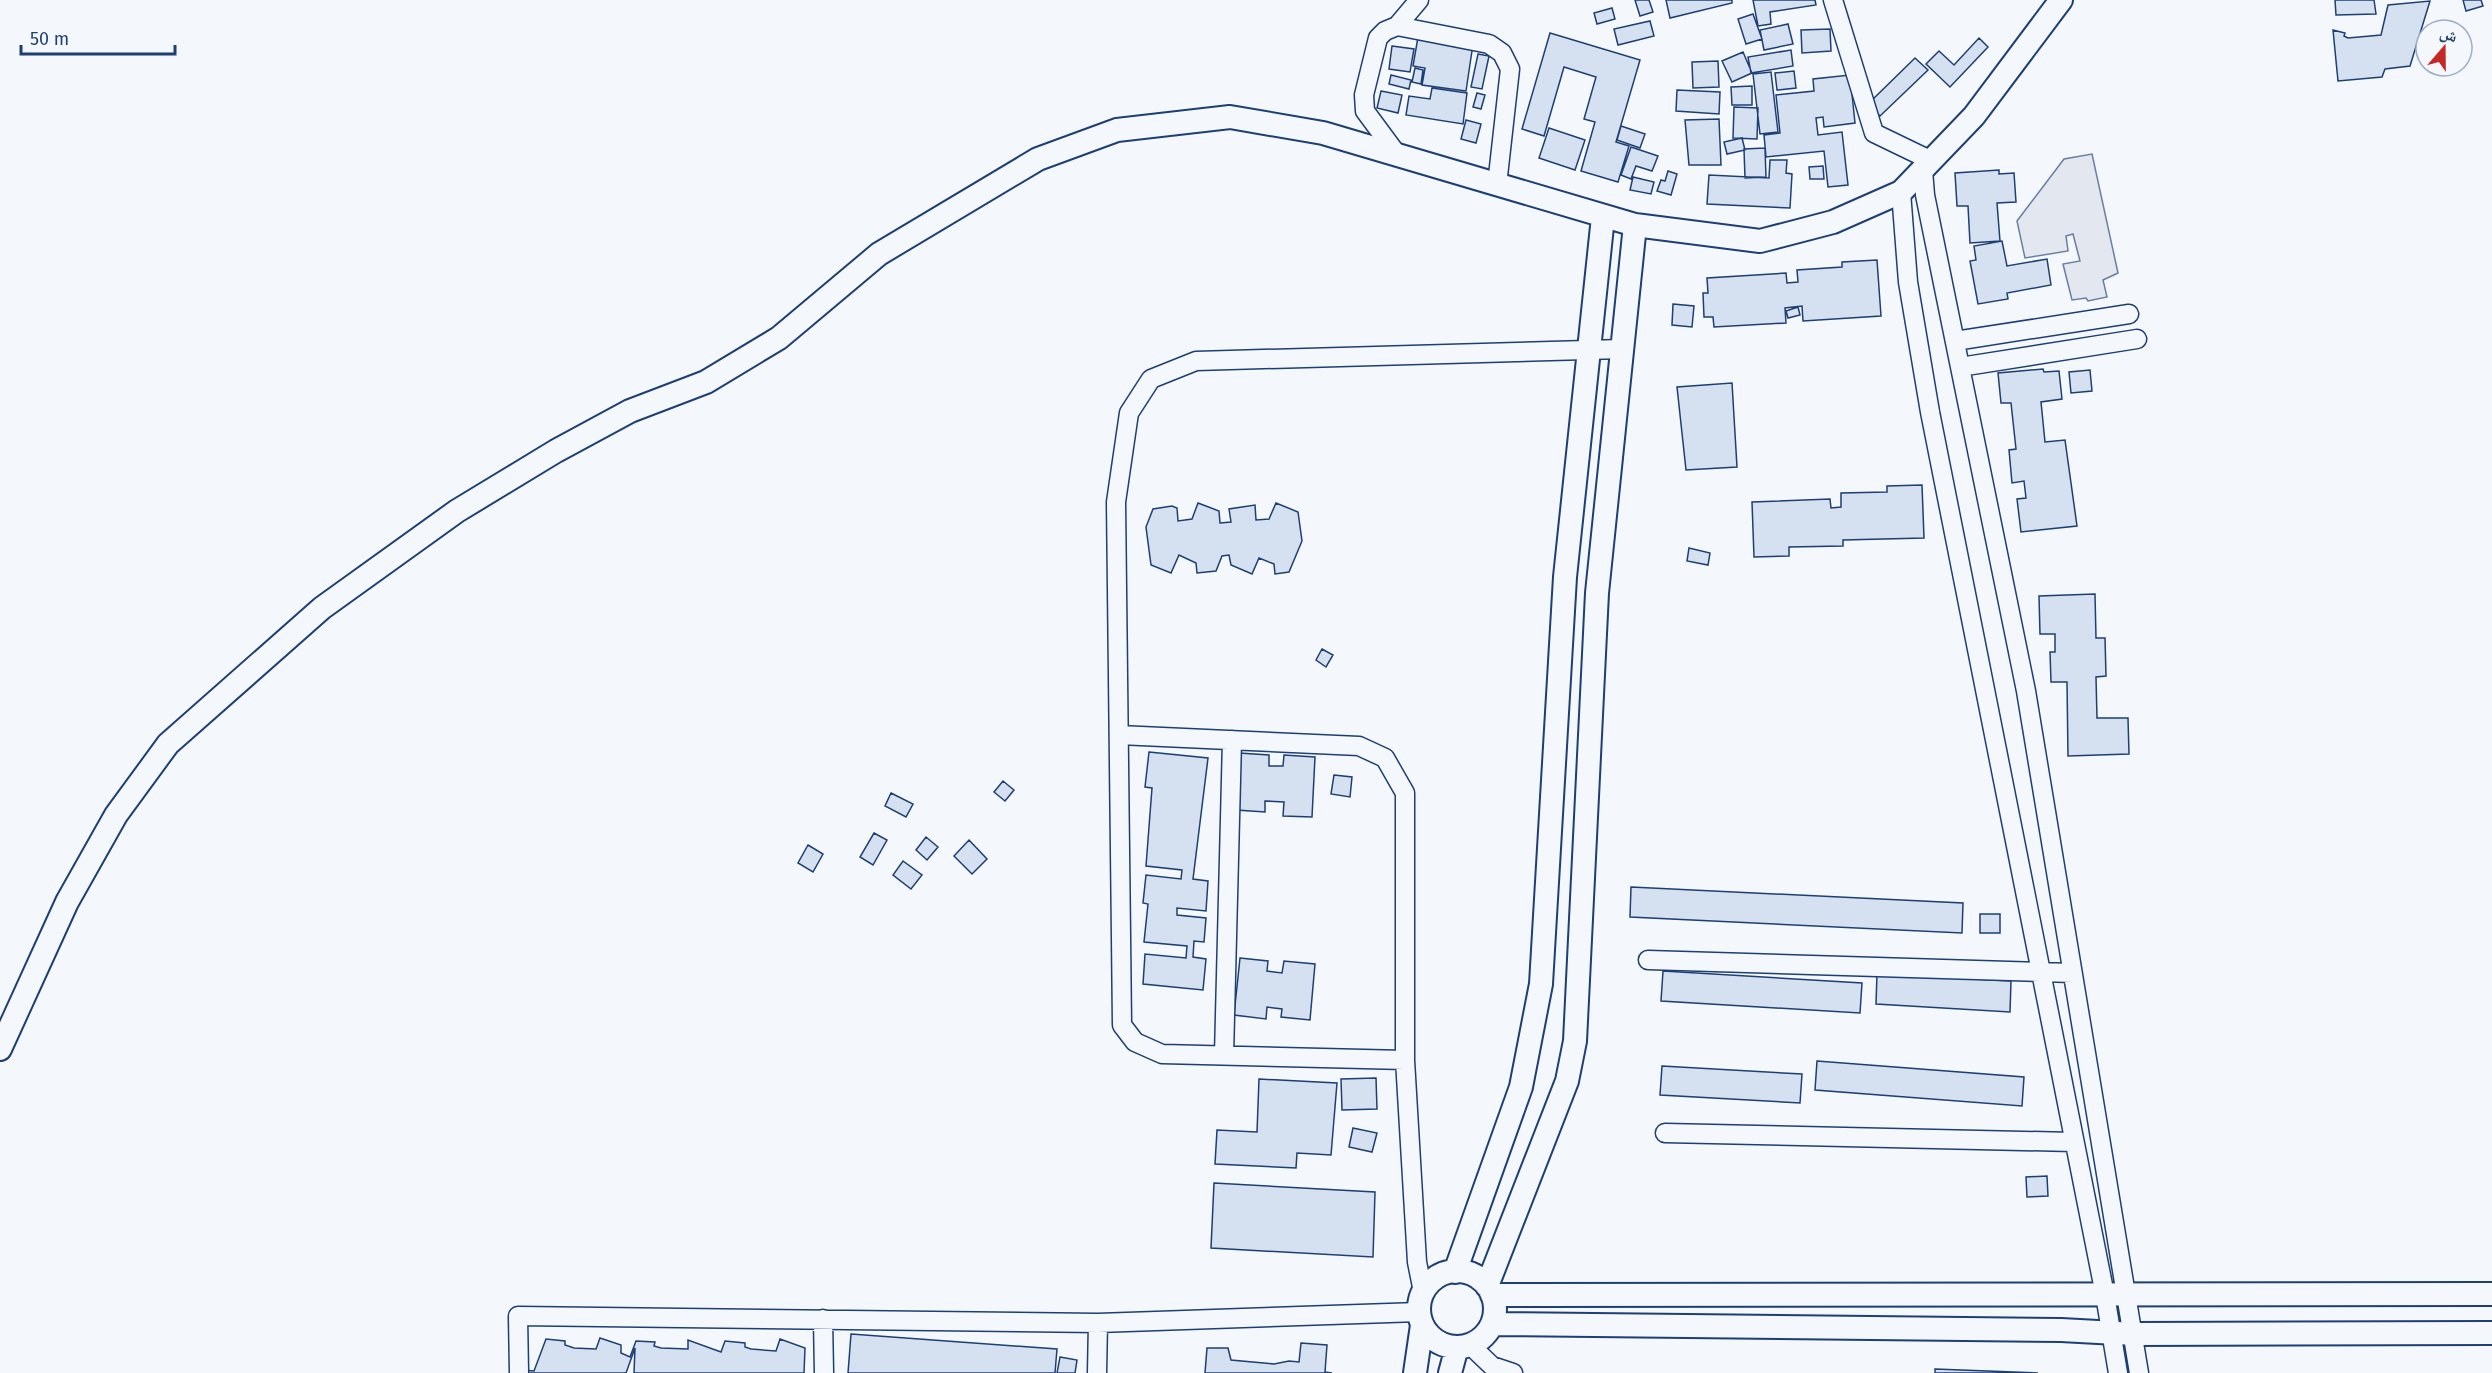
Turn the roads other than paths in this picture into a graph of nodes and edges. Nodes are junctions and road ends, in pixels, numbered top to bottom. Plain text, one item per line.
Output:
1 (1419, 0) edge
2 (1833, 0) edge
3 (2061, 0) edge
4 (1397, 27) junction
5 (1399, 157) junction
6 (1927, 165) junction
7 (1497, 185) junction
8 (1901, 192) junction
9 (1603, 217) junction
10 (1635, 225) junction
11 (2128, 314) dead end
12 (2137, 339) dead end
13 (1955, 341) junction
14 (1622, 349) junction
15 (1589, 351) junction
16 (1960, 367) junction
17 (1119, 735) junction
18 (1232, 740) junction
19 (1648, 960) dead end
20 (2040, 971) junction
21 (2072, 973) junction
22 (0, 1049) edge
23 (1224, 1055) junction
24 (1405, 1060) junction
25 (1665, 1133) dead end
26 (2073, 1142) junction
27 (1455, 1272) junction
28 (1489, 1291) junction
29 (2492, 1294) edge
30 (2116, 1295) junction
31 (1421, 1310) junction
32 (823, 1319) junction
33 (1098, 1323) junction
34 (1492, 1324) junction
35 (2111, 1333) junction
36 (2492, 1333) edge
37 (2134, 1334) junction
38 (1463, 1346) junction
39 (519, 1373) edge
40 (824, 1373) edge
41 (1096, 1373) edge
42 (1415, 1373) edge
43 (1450, 1373) edge
44 (1513, 1373) edge
45 (2118, 1373) edge
46 (2139, 1373) edge

1 - 4 street
2 - 6 street
3 - 6 street
4 - 5 street
4 - 7 street
5 - 7 street
5 - 22 street
6 - 8 street
6 - 13 street
7 - 9 street
8 - 10 street
8 - 20 street
9 - 10 street
9 - 15 street
10 - 14 street
11 - 13 street
12 - 16 street
13 - 16 street
14 - 15 street
14 - 28 street
15 - 17 street
15 - 27 street
16 - 21 street
17 - 18 street
17 - 23 street
18 - 23 street
18 - 24 street
19 - 20 street
20 - 21 street
20 - 26 street
21 - 30 street
23 - 24 street
24 - 31 street
25 - 26 street
26 - 30 street
27 - 28 street
27 - 31 street
28 - 30 street
28 - 34 street
29 - 30 street
30 - 35 street
30 - 37 street
31 - 33 street
31 - 38 street
31 - 42 street
32 - 33 street
32 - 39 street
32 - 40 street
33 - 41 street
34 - 35 street
34 - 38 street
35 - 37 street
35 - 45 street
36 - 37 street
37 - 46 street
38 - 43 street
38 - 44 street

